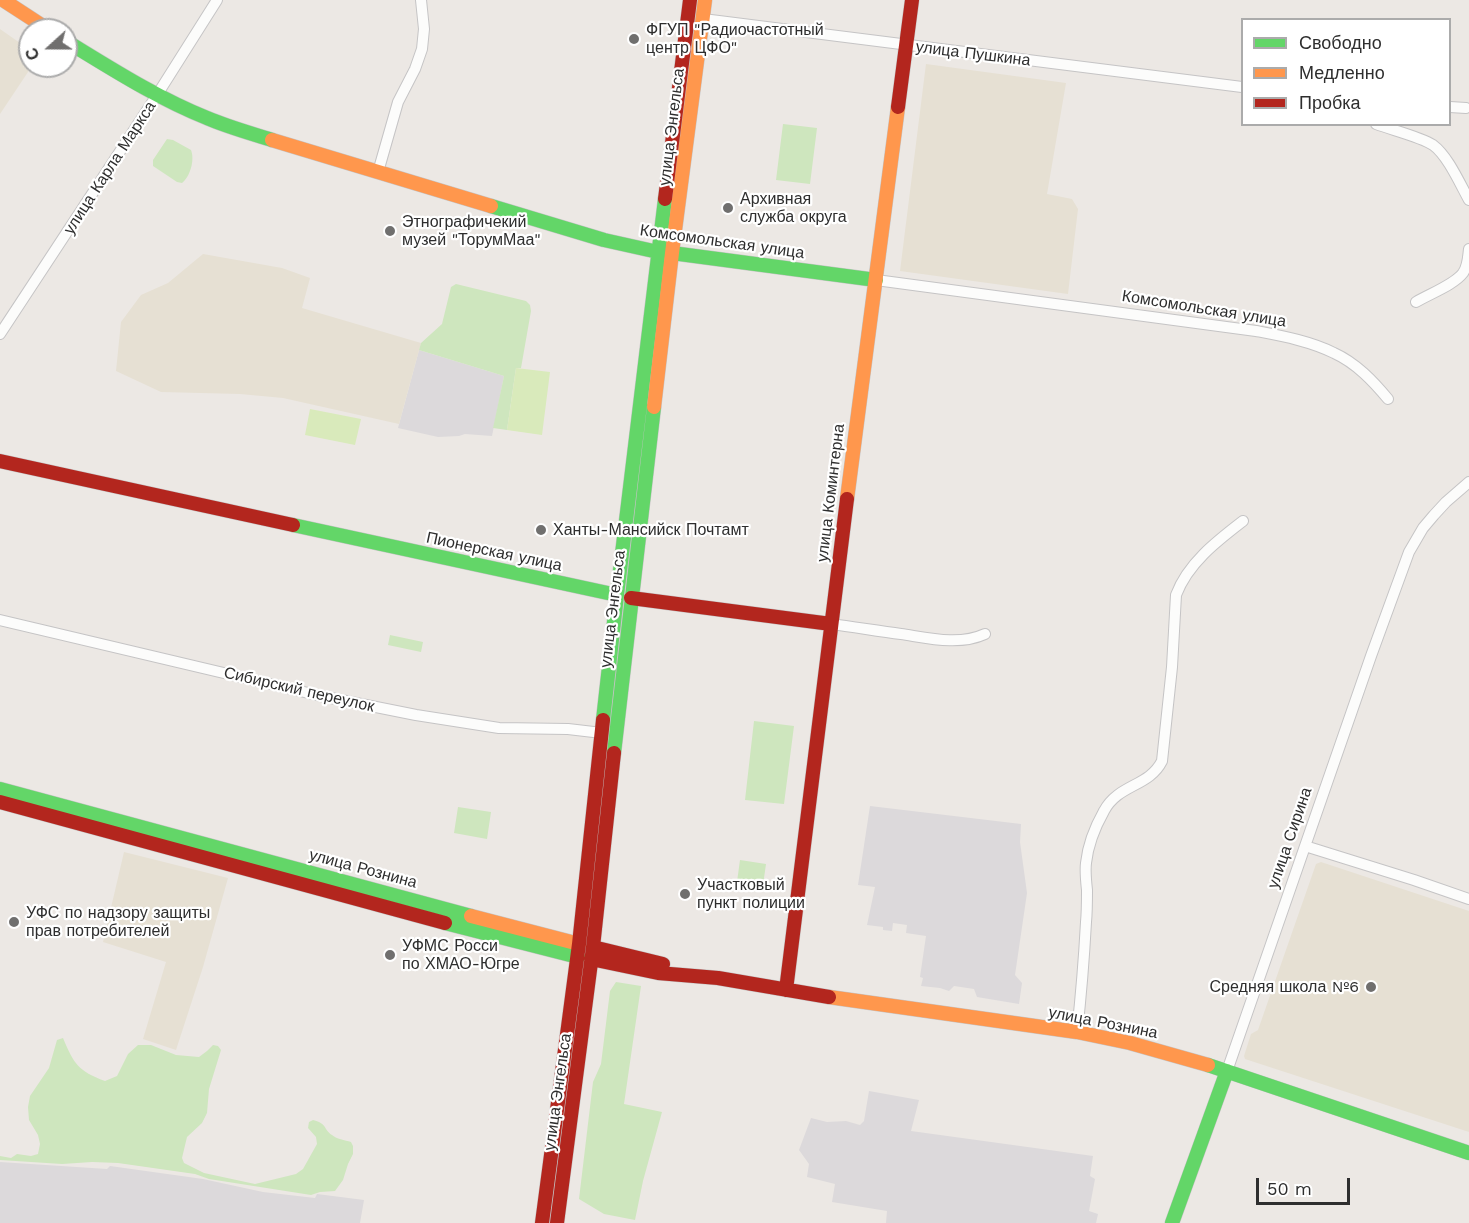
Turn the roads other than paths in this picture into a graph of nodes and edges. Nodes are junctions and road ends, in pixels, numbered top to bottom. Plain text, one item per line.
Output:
1 (3, 0) edge
2 (217, 0) edge
3 (421, 0) edge
4 (690, 0) edge
5 (705, 0) edge
6 (912, 0) edge
7 (31, 18) edge
8 (703, 19) junction
9 (907, 45) junction
10 (78, 48) edge
11 (1241, 87) edge
12 (157, 95) junction
13 (1451, 107) edge
14 (1466, 108) dead end
15 (1382, 126) edge
16 (378, 172) junction
17 (1469, 200) edge
18 (1469, 249) edge
19 (665, 253) junction
20 (876, 280) junction
21 (1416, 302) dead end
22 (0, 334) edge
23 (1388, 399) dead end
24 (0, 461) edge
25 (1468, 483) edge
26 (1243, 521) dead end
27 (624, 596) junction
28 (0, 620) edge
29 (831, 624) junction
30 (985, 634) dead end
31 (602, 732) junction
32 (0, 789) edge
33 (0, 802) edge
34 (1305, 846) junction
35 (369, 894) junction
36 (1469, 898) edge
37 (585, 952) junction
38 (786, 990) junction
39 (1077, 1032) junction
40 (1227, 1071) junction
41 (1469, 1153) edge
42 (543, 1223) edge
43 (557, 1223) edge
44 (1172, 1223) edge

1 - 7 main road
2 - 12 street, улица Карла Маркса
3 - 16 street
4 - 19 main road, улица Энгельса
5 - 8 main road, улица Энгельса
6 - 9 main road, улица Коминтерна
8 - 9 street, улица Пушкина
8 - 19 main road, улица Энгельса
9 - 11 street, улица Пушкина
9 - 20 main road, улица Коминтерна
10 - 12 main road, Комсомольская улица
12 - 16 main road, Комсомольская улица
12 - 22 street, улица Карла Маркса
13 - 14 street
15 - 17 street
16 - 19 main road, Комсомольская улица
18 - 21 street
19 - 20 main road, Комсомольская улица
19 - 27 main road, улица Энгельса
20 - 23 street, Комсомольская улица
20 - 29 main road, улица Коминтерна
24 - 27 main road, Пионерская улица
25 - 34 street, улица Сирина
26 - 39 street
27 - 29 main road, Пионерская улица
27 - 31 main road, улица Энгельса
27 - 37 main road, улица Энгельса
28 - 31 street, Сибирский переулок
29 - 30 street, Пионерская улица
29 - 38 main road, улица Коминтерна
31 - 37 main road, улица Энгельса
32 - 35 main road, улица Рознина
33 - 35 main road, улица Рознина
34 - 36 street
34 - 40 street, улица Сирина
35 - 37 main road, улица Рознина
37 - 38 main road, улица Рознина
37 - 42 main road, улица Энгельса
37 - 43 main road, улица Энгельса
38 - 39 main road, улица Рознина
39 - 40 main road, улица Рознина
40 - 41 main road, улица Рознина
40 - 44 main road, улица Сирина

